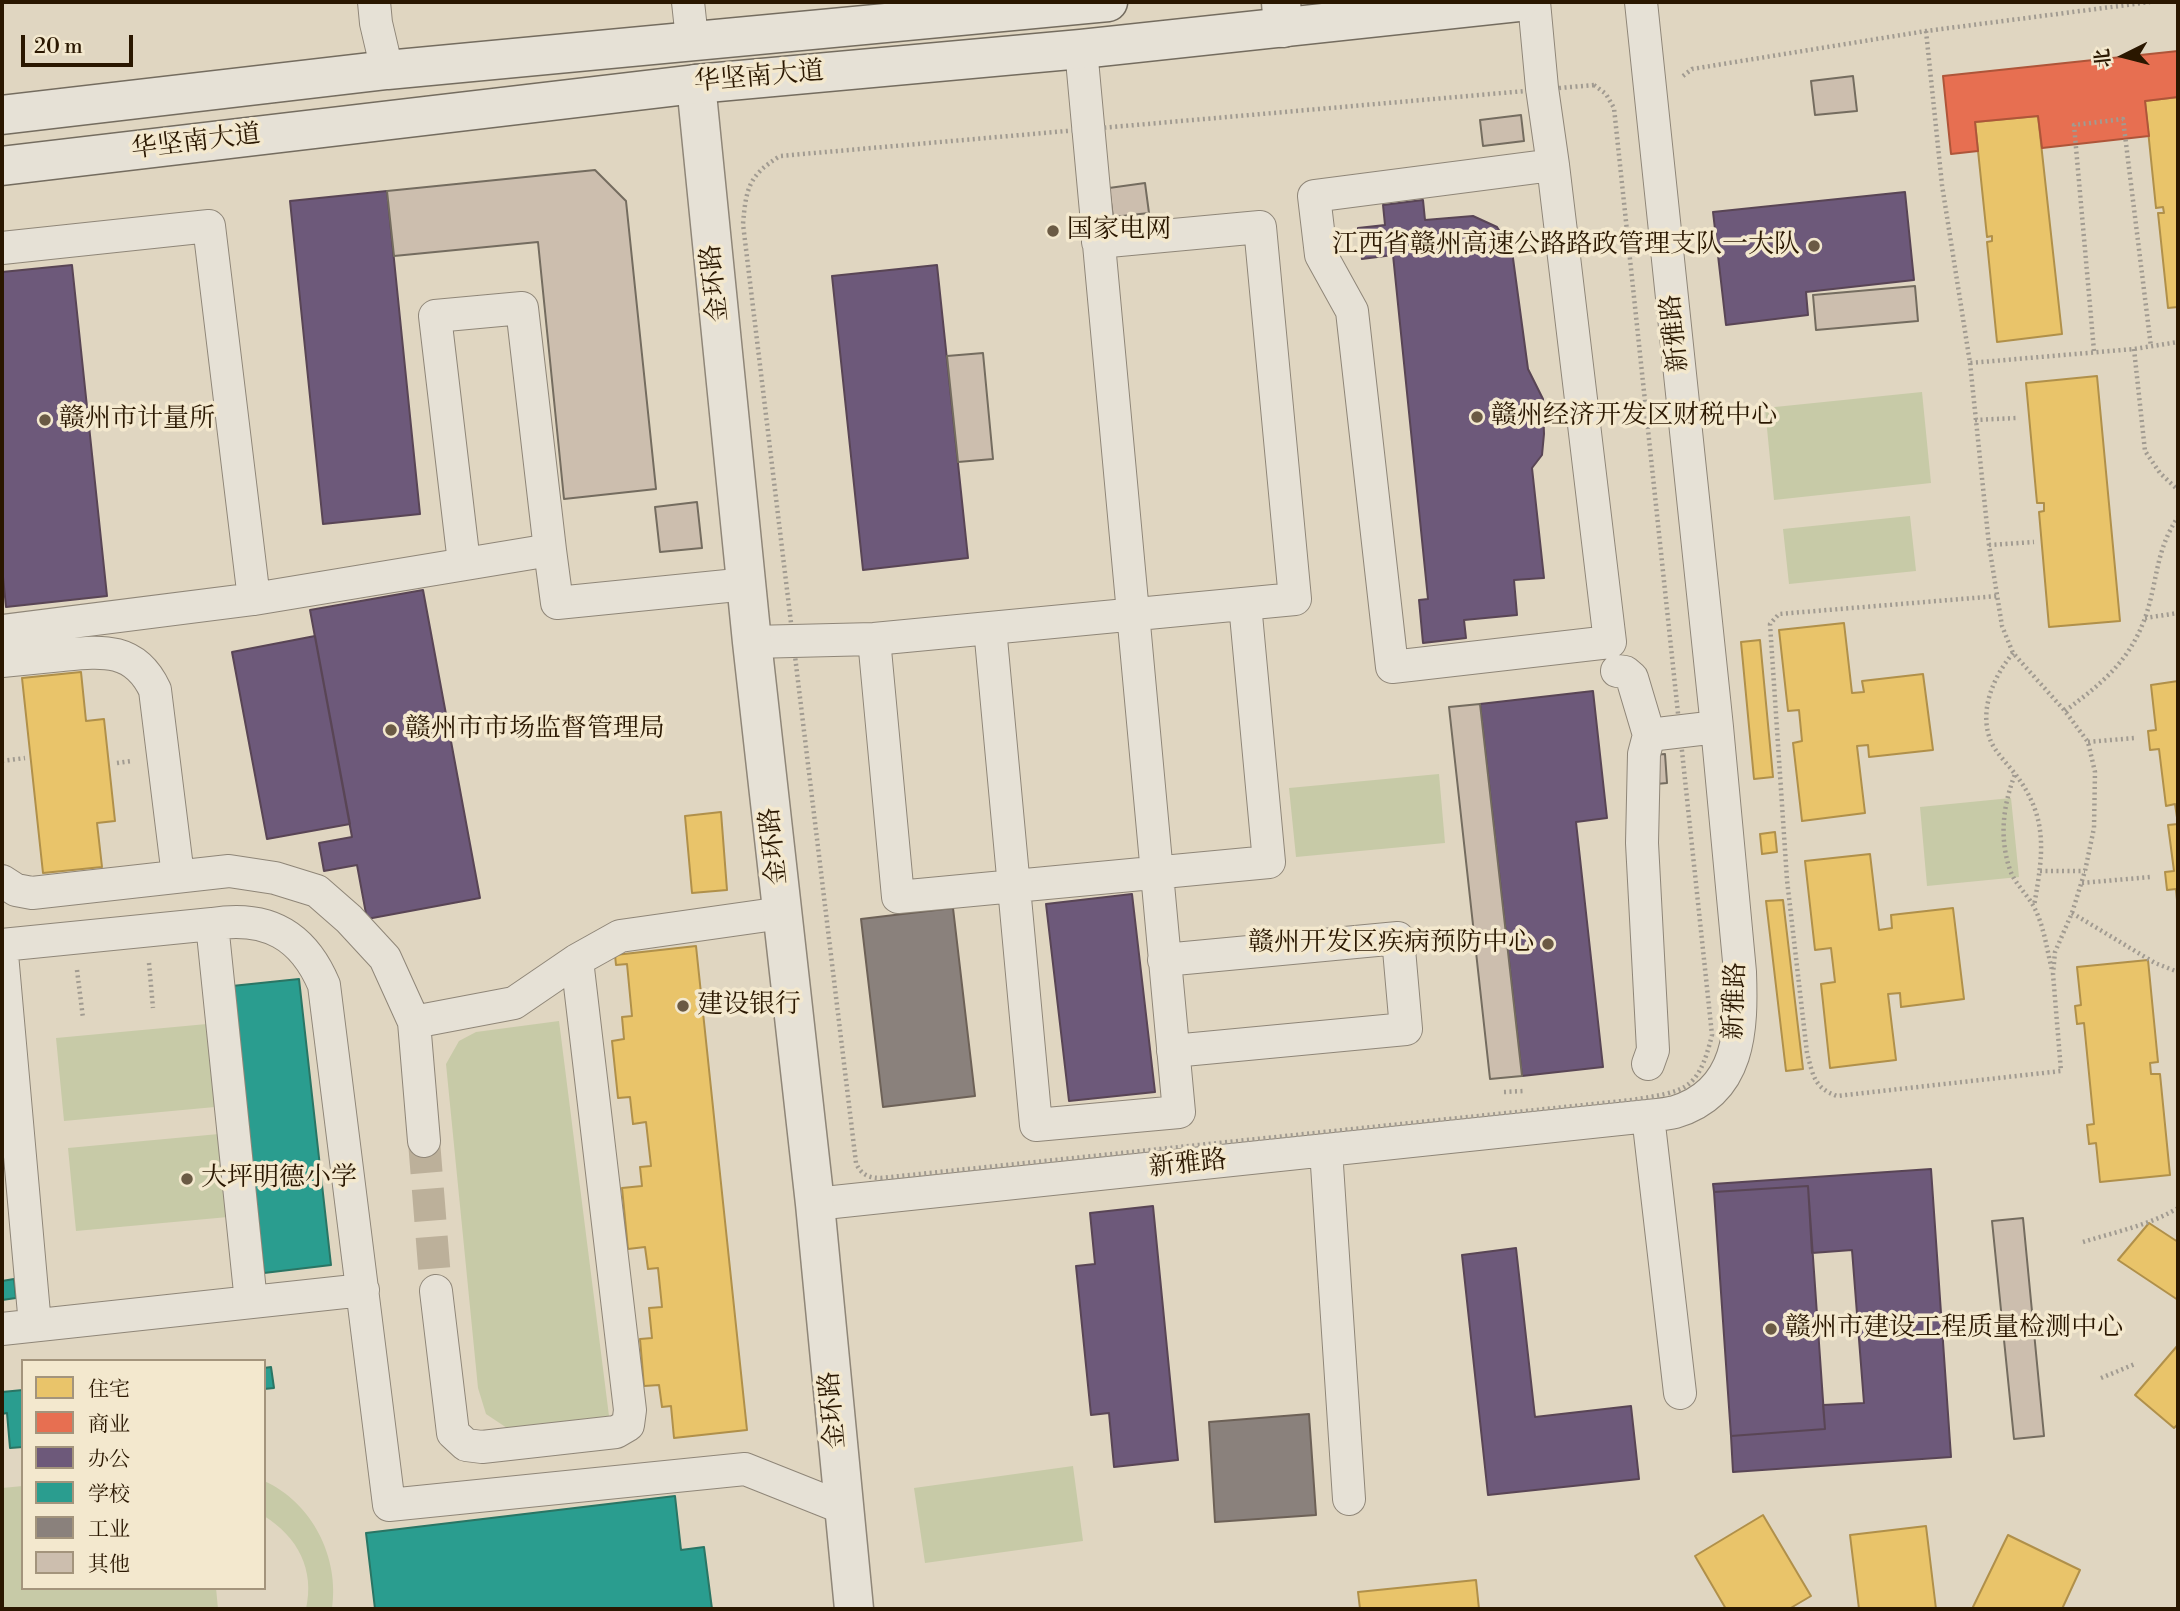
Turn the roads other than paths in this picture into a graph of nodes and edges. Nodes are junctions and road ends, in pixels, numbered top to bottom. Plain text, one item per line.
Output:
1 (374, 2) edge
2 (688, 2) edge
3 (1108, 2) edge
4 (1518, 2) edge
5 (1534, 2) edge
6 (1641, 2) edge
7 (1282, 15) edge
8 (692, 40) junction
9 (1081, 49) junction
10 (387, 70) junction
11 (696, 84) junction
12 (2, 115) edge
13 (1553, 165) junction
14 (2, 166) edge
15 (1098, 242) junction
16 (2, 248) edge
17 (550, 550) junction
18 (464, 563) junction
19 (747, 584) junction
20 (254, 600) junction
21 (1245, 604) junction
22 (1132, 614) junction
23 (990, 628) junction
24 (2, 631) edge
25 (874, 639) junction
26 (752, 642) junction
27 (2, 661) edge
28 (1617, 671) dead end
29 (1717, 727) junction
30 (1649, 735) junction
31 (1156, 873) junction
32 (178, 876) junction
33 (2, 881) edge
34 (1014, 886) junction
35 (782, 913) junction
36 (212, 924) junction
37 (2, 946) edge
38 (2, 954) edge
39 (577, 960) junction
40 (1164, 960) junction
41 (414, 1022) junction
42 (1173, 1051) junction
43 (1648, 1064) dead end
44 (1648, 1116) junction
45 (424, 1141) tunnel mouth
46 (1326, 1150) junction
47 (815, 1204) junction
48 (363, 1290) junction
49 (436, 1291) tunnel mouth
50 (251, 1302) junction
51 (35, 1325) junction
52 (2, 1329) edge
53 (1680, 1393) dead end
54 (1349, 1499) dead end
55 (844, 1508) junction
56 (854, 1609) edge

1 - 10 street
2 - 8 street
3 - 8 main road, 华坚南大道
4 - 7 main road, 华坚南大道
5 - 13 street
6 - 29 street, 新雅路
7 - 9 main road, 华坚南大道
8 - 10 main road, 华坚南大道
9 - 11 main road, 华坚南大道
9 - 15 street
10 - 12 main road, 华坚南大道
11 - 14 main road, 华坚南大道
11 - 19 main road, 金环路
13 - 13 street
15 - 21 street
15 - 22 street
16 - 20 street
17 - 18 street
17 - 18 street
17 - 19 street
18 - 20 street
19 - 26 main road, 金环路
20 - 24 street
21 - 22 street
21 - 31 street
22 - 23 street
22 - 31 street
23 - 25 street
23 - 34 street
25 - 26 street
25 - 34 street
26 - 35 main road, 金环路
27 - 32 street
28 - 30 street
29 - 30 street
29 - 44 street, 新雅路
30 - 43 street
31 - 34 street
31 - 40 street
32 - 33 street
32 - 41 street
34 - 42 street
35 - 39 street
35 - 47 main road, 金环路
36 - 37 street
36 - 48 street
36 - 50 street
38 - 51 street
39 - 41 street
39 - 49 street
40 - 42 street
40 - 42 street
41 - 45 street
44 - 46 street, 新雅路
44 - 53 street
46 - 47 street, 新雅路
46 - 54 street
47 - 55 main road, 金环路
48 - 50 street
48 - 55 street
50 - 51 street
51 - 52 street
55 - 56 main road, 金环路

